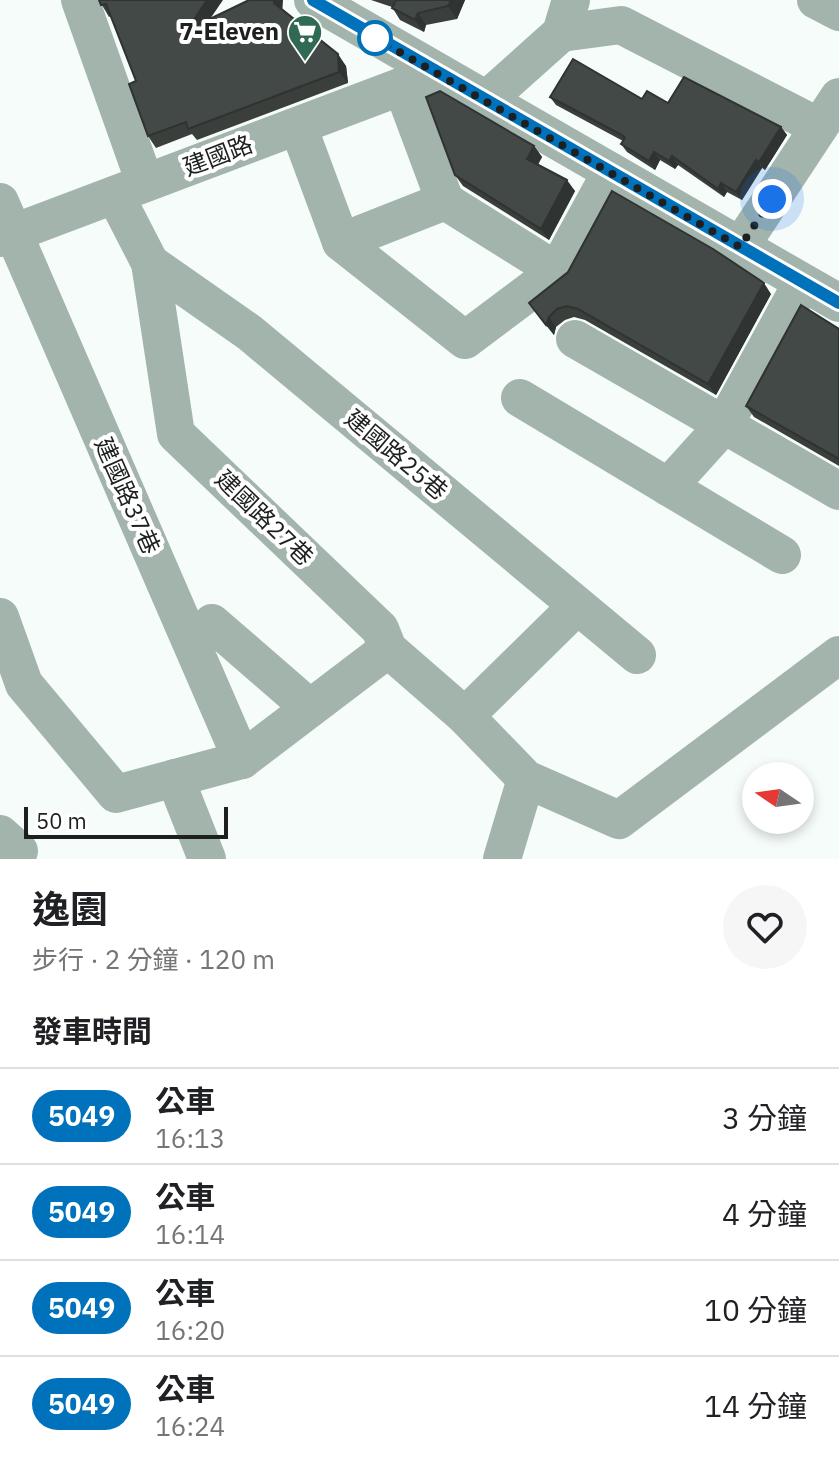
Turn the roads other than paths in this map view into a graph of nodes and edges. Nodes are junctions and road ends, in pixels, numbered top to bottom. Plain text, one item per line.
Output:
1 (80, 0) edge
2 (313, 0) edge
3 (816, 0) edge
4 (839, 12) edge
5 (566, 17) edge
6 (437, 73) junction
7 (402, 86) junction
8 (485, 101) junction
9 (829, 112) edge
10 (298, 126) junction
11 (611, 172) junction
12 (130, 189) junction
13 (445, 201) junction
14 (4, 224) edge
15 (341, 242) junction
16 (740, 247) junction
17 (150, 263) junction
18 (557, 271) junction
19 (802, 283) junction
20 (839, 303) edge
21 (575, 339) dead end
22 (520, 398) dead end
23 (724, 425) junction
24 (668, 487) junction
25 (839, 491) edge
26 (782, 555) dead end
27 (577, 606) junction
28 (0, 617) edge
29 (212, 623) dead end
30 (388, 649) junction
31 (637, 655) dead end
32 (839, 655) edge
33 (310, 708) junction
34 (465, 716) junction
35 (242, 760) junction
36 (175, 778) junction
37 (526, 779) junction
38 (207, 859) edge
39 (502, 859) edge

1 - 12 street, 建國路27巷
2 - 6 street
3 - 4 street
5 - 8 street
5 - 9 street
6 - 7 street, 建國路
6 - 8 street
7 - 10 street, 建國路
7 - 13 street
8 - 11 street
9 - 16 street
10 - 12 street, 建國路
10 - 15 street
11 - 16 street
11 - 18 street
12 - 14 street, 建國路
12 - 17 street, 建國路27巷
13 - 15 street
13 - 18 street
14 - 35 street, 建國路37巷
15 - 18 street
16 - 19 street
17 - 27 street, 建國路25巷
17 - 30 street, 建國路27巷
19 - 20 street
19 - 23 street
21 - 23 street
22 - 24 street
23 - 24 street
23 - 25 street
24 - 26 street
27 - 31 street, 建國路25巷
27 - 34 street
28 - 36 street
29 - 33 street
30 - 33 street
30 - 34 street, 建國路27巷
32 - 37 street
33 - 35 street
34 - 37 street, 建國路27巷
35 - 36 street
36 - 38 street
37 - 39 street

